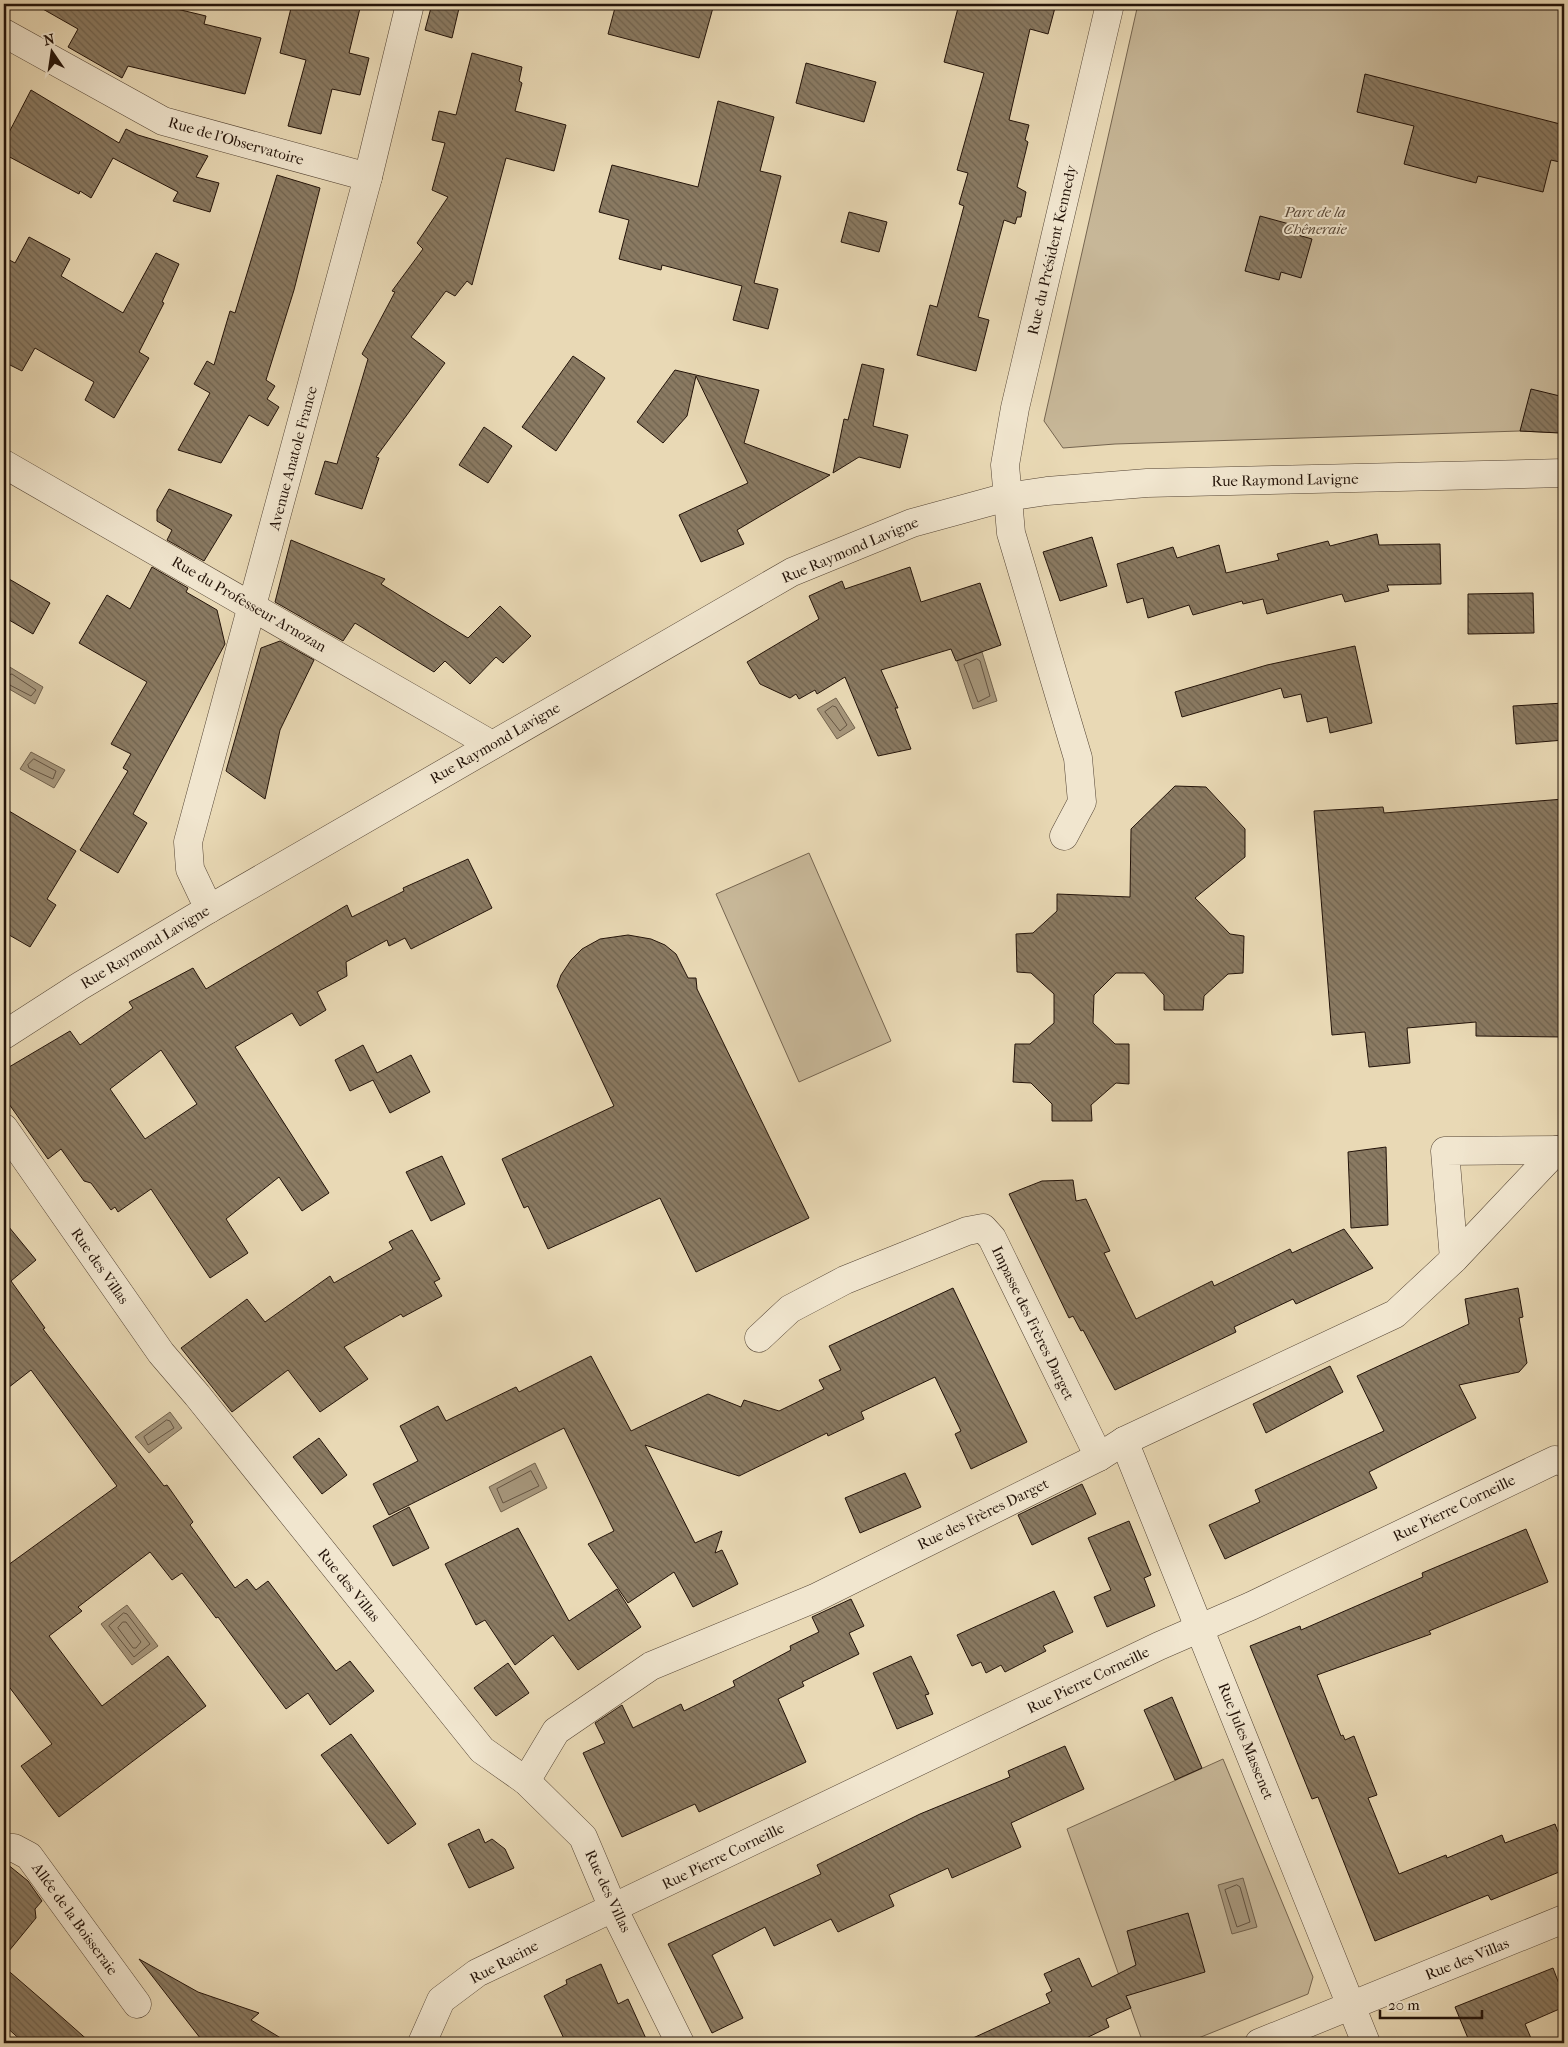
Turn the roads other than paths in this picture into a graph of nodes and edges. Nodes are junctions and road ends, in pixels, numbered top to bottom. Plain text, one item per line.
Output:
1 (410, 4) edge
2 (1110, 4) edge
3 (4, 33) edge
4 (368, 177) junction
5 (4, 464) edge
6 (1564, 473) edge
7 (1007, 497) junction
8 (254, 606) junction
9 (492, 745) junction
10 (1064, 836) dead end
11 (209, 909) junction
12 (4, 1035) edge
13 (4, 1128) edge
14 (1560, 1150) edge
15 (1454, 1259) junction
16 (759, 1338) dead end
17 (1124, 1441) junction
18 (1099, 1457) junction
19 (1564, 1462) edge
20 (1201, 1627) junction
21 (526, 1781) junction
22 (4, 1848) edge
23 (613, 1908) junction
24 (1564, 1919) edge
25 (137, 2004) dead end
26 (1351, 2006) junction
27 (422, 2043) edge
28 (680, 2043) edge
29 (1259, 2043) edge
30 (1366, 2043) edge

1 - 4 street, Avenue Anatole France
2 - 7 street, Rue du Président Kennedy
3 - 4 street, Rue de l'Observatoire
4 - 8 street, Avenue Anatole France
5 - 8 street, Rue du Professeur Arnozan
6 - 7 street, Rue Raymond Lavigne
7 - 9 street, Rue Raymond Lavigne
7 - 10 street
8 - 9 street, Rue du Professeur Arnozan
8 - 11 street, Avenue Anatole France
9 - 11 street, Rue Raymond Lavigne
11 - 12 street, Rue Raymond Lavigne
13 - 21 street, Rue des Villas
14 - 15 street, Rue des Frères Darget
14 - 15 street, Rue des Frères Darget
15 - 17 street, Rue des Frères Darget
16 - 18 street, Impasse des Frères Darget
17 - 18 street, Rue des Frères Darget
17 - 20 street, Rue Jules Massenet
18 - 21 street, Rue des Frères Darget
19 - 20 street, Rue Pierre Corneille
20 - 23 street, Rue Pierre Corneille
20 - 26 street, Rue Jules Massenet
21 - 23 street, Rue des Villas
22 - 25 street, Allée de la Boisseraie
23 - 27 street, Rue Racine
23 - 28 street, Rue des Villas
24 - 26 street, Rue des Villas
26 - 29 street, Rue des Villas
26 - 30 street, Rue Jules Massenet

